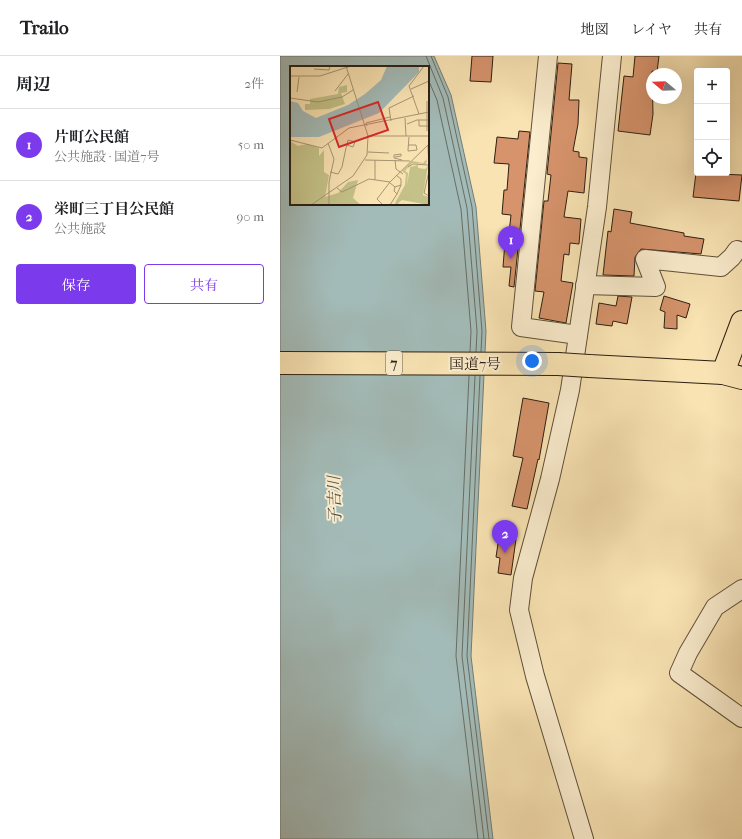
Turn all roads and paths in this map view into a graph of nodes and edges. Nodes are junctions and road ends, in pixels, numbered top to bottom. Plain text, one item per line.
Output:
1 (548, 56) edge
2 (612, 56) edge
3 (737, 250) dead end
4 (585, 286) junction
5 (742, 322) edge
6 (578, 335) junction
7 (280, 363) edge
8 (732, 376) edge
9 (742, 589) edge
10 (742, 718) edge
11 (584, 839) edge

1 - 6 street
2 - 4 street
3 - 4 street
4 - 6 street
5 - 8 highway
6 - 11 street
7 - 8 highway, 国道7号 / 7, bridge
9 - 10 street

